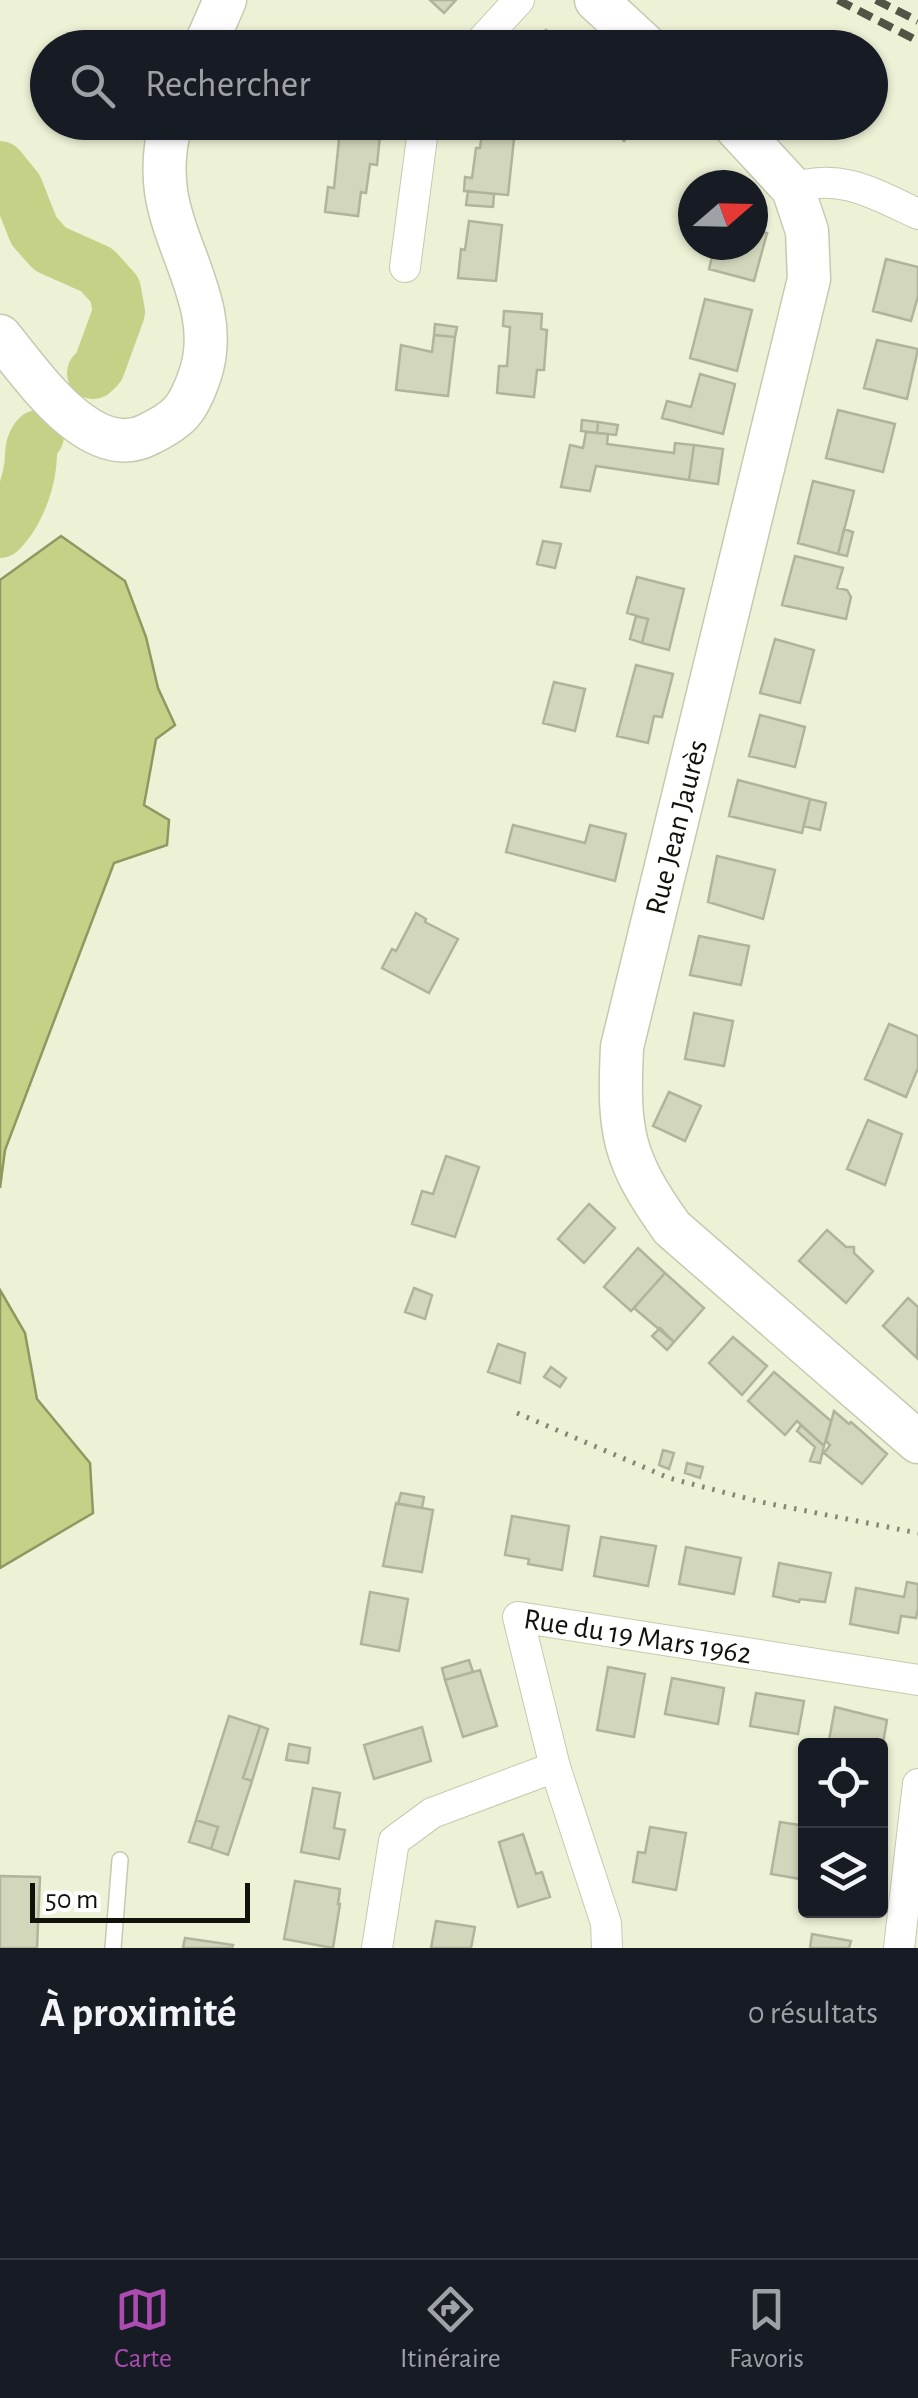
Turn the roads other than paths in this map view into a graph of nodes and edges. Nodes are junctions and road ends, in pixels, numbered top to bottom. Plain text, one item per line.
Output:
1 (225, 0) edge
2 (519, 0) edge
3 (596, 0) edge
4 (212, 30) edge
5 (492, 30) edge
6 (628, 30) edge
7 (168, 140) edge
8 (422, 140) edge
9 (748, 140) edge
10 (793, 189) junction
11 (918, 214) edge
12 (405, 267) dead end
13 (0, 336) edge
14 (918, 1442) edge
15 (918, 1680) edge
16 (555, 1768) junction
17 (918, 1784) edge
18 (120, 1860) dead end
19 (112, 1948) edge
20 (377, 1948) edge
21 (608, 1948) edge
22 (899, 1948) edge

1 - 4 street
2 - 5 street
3 - 6 street
7 - 13 street
8 - 12 street
9 - 10 street, Rue Jean Jaurès
10 - 11 street
10 - 14 street, Rue Jean Jaurès
15 - 16 street, Rue du 19 Mars 1962
16 - 20 street
16 - 21 street, Rue du 19 Mars 1962
17 - 22 street
18 - 19 lane

